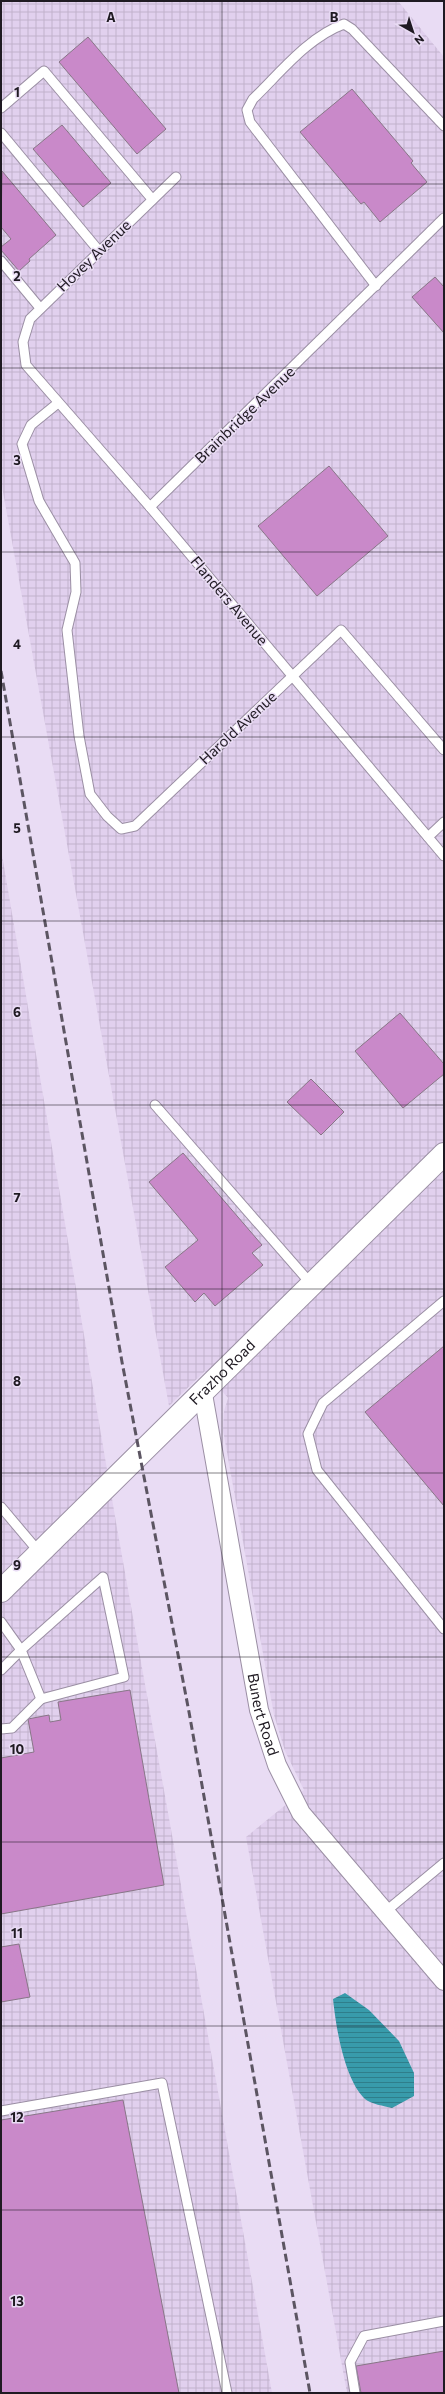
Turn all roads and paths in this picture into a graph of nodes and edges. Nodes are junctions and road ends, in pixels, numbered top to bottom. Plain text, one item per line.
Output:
1 (1, 108) edge
2 (444, 126) edge
3 (1, 133) edge
4 (176, 177) dead end
5 (152, 200) junction
6 (444, 218) edge
7 (99, 251) junction
8 (1, 261) edge
9 (376, 286) junction
10 (40, 308) junction
11 (23, 342) joint
12 (58, 403) junction
13 (150, 507) junction
14 (292, 677) junction
15 (444, 750) edge
16 (444, 822) edge
17 (428, 837) junction
18 (444, 856) edge
19 (155, 1104) dead end
20 (444, 1154) edge
21 (312, 1285) junction
22 (444, 1301) edge
23 (203, 1394) junction
24 (1, 1507) edge
25 (39, 1552) junction
26 (1, 1591) edge
27 (1, 1622) edge
28 (444, 1629) edge
29 (21, 1650) junction
30 (1, 1670) edge
31 (41, 1699) junction
32 (1, 1729) edge
33 (444, 1863) edge
34 (385, 1912) junction
35 (444, 1981) edge
36 (1, 2111) edge
37 (444, 2321) edge
38 (227, 2393) edge
39 (355, 2393) edge

1 - 5 lane
2 - 9 lane
3 - 7 lane
4 - 5 lane, Hovey Avenue
5 - 7 lane, Hovey Avenue
6 - 9 lane, Brainbridge Avenue
7 - 10 lane, Hovey Avenue
8 - 10 lane
9 - 13 lane, Brainbridge Avenue
10 - 11 lane, Hovey Avenue
11 - 12 lane, Flanders Avenue
12 - 13 lane, Flanders Avenue
12 - 14 lane, Harold Avenue
13 - 14 lane, Flanders Avenue
14 - 15 lane, Harold Avenue
14 - 17 lane, Flanders Avenue
16 - 17 lane
17 - 18 lane, Flanders Avenue
19 - 21 lane
20 - 21 street, Frazho Road
21 - 23 street, Frazho Road
22 - 28 lane
23 - 25 street, Frazho Road
23 - 34 street, Bunert Road
24 - 25 lane
25 - 26 street, Frazho Road
27 - 29 lane
29 - 30 lane
29 - 31 lane
29 - 31 lane
31 - 32 lane
33 - 34 lane
34 - 35 street, Bunert Road
36 - 38 lane
37 - 39 lane

